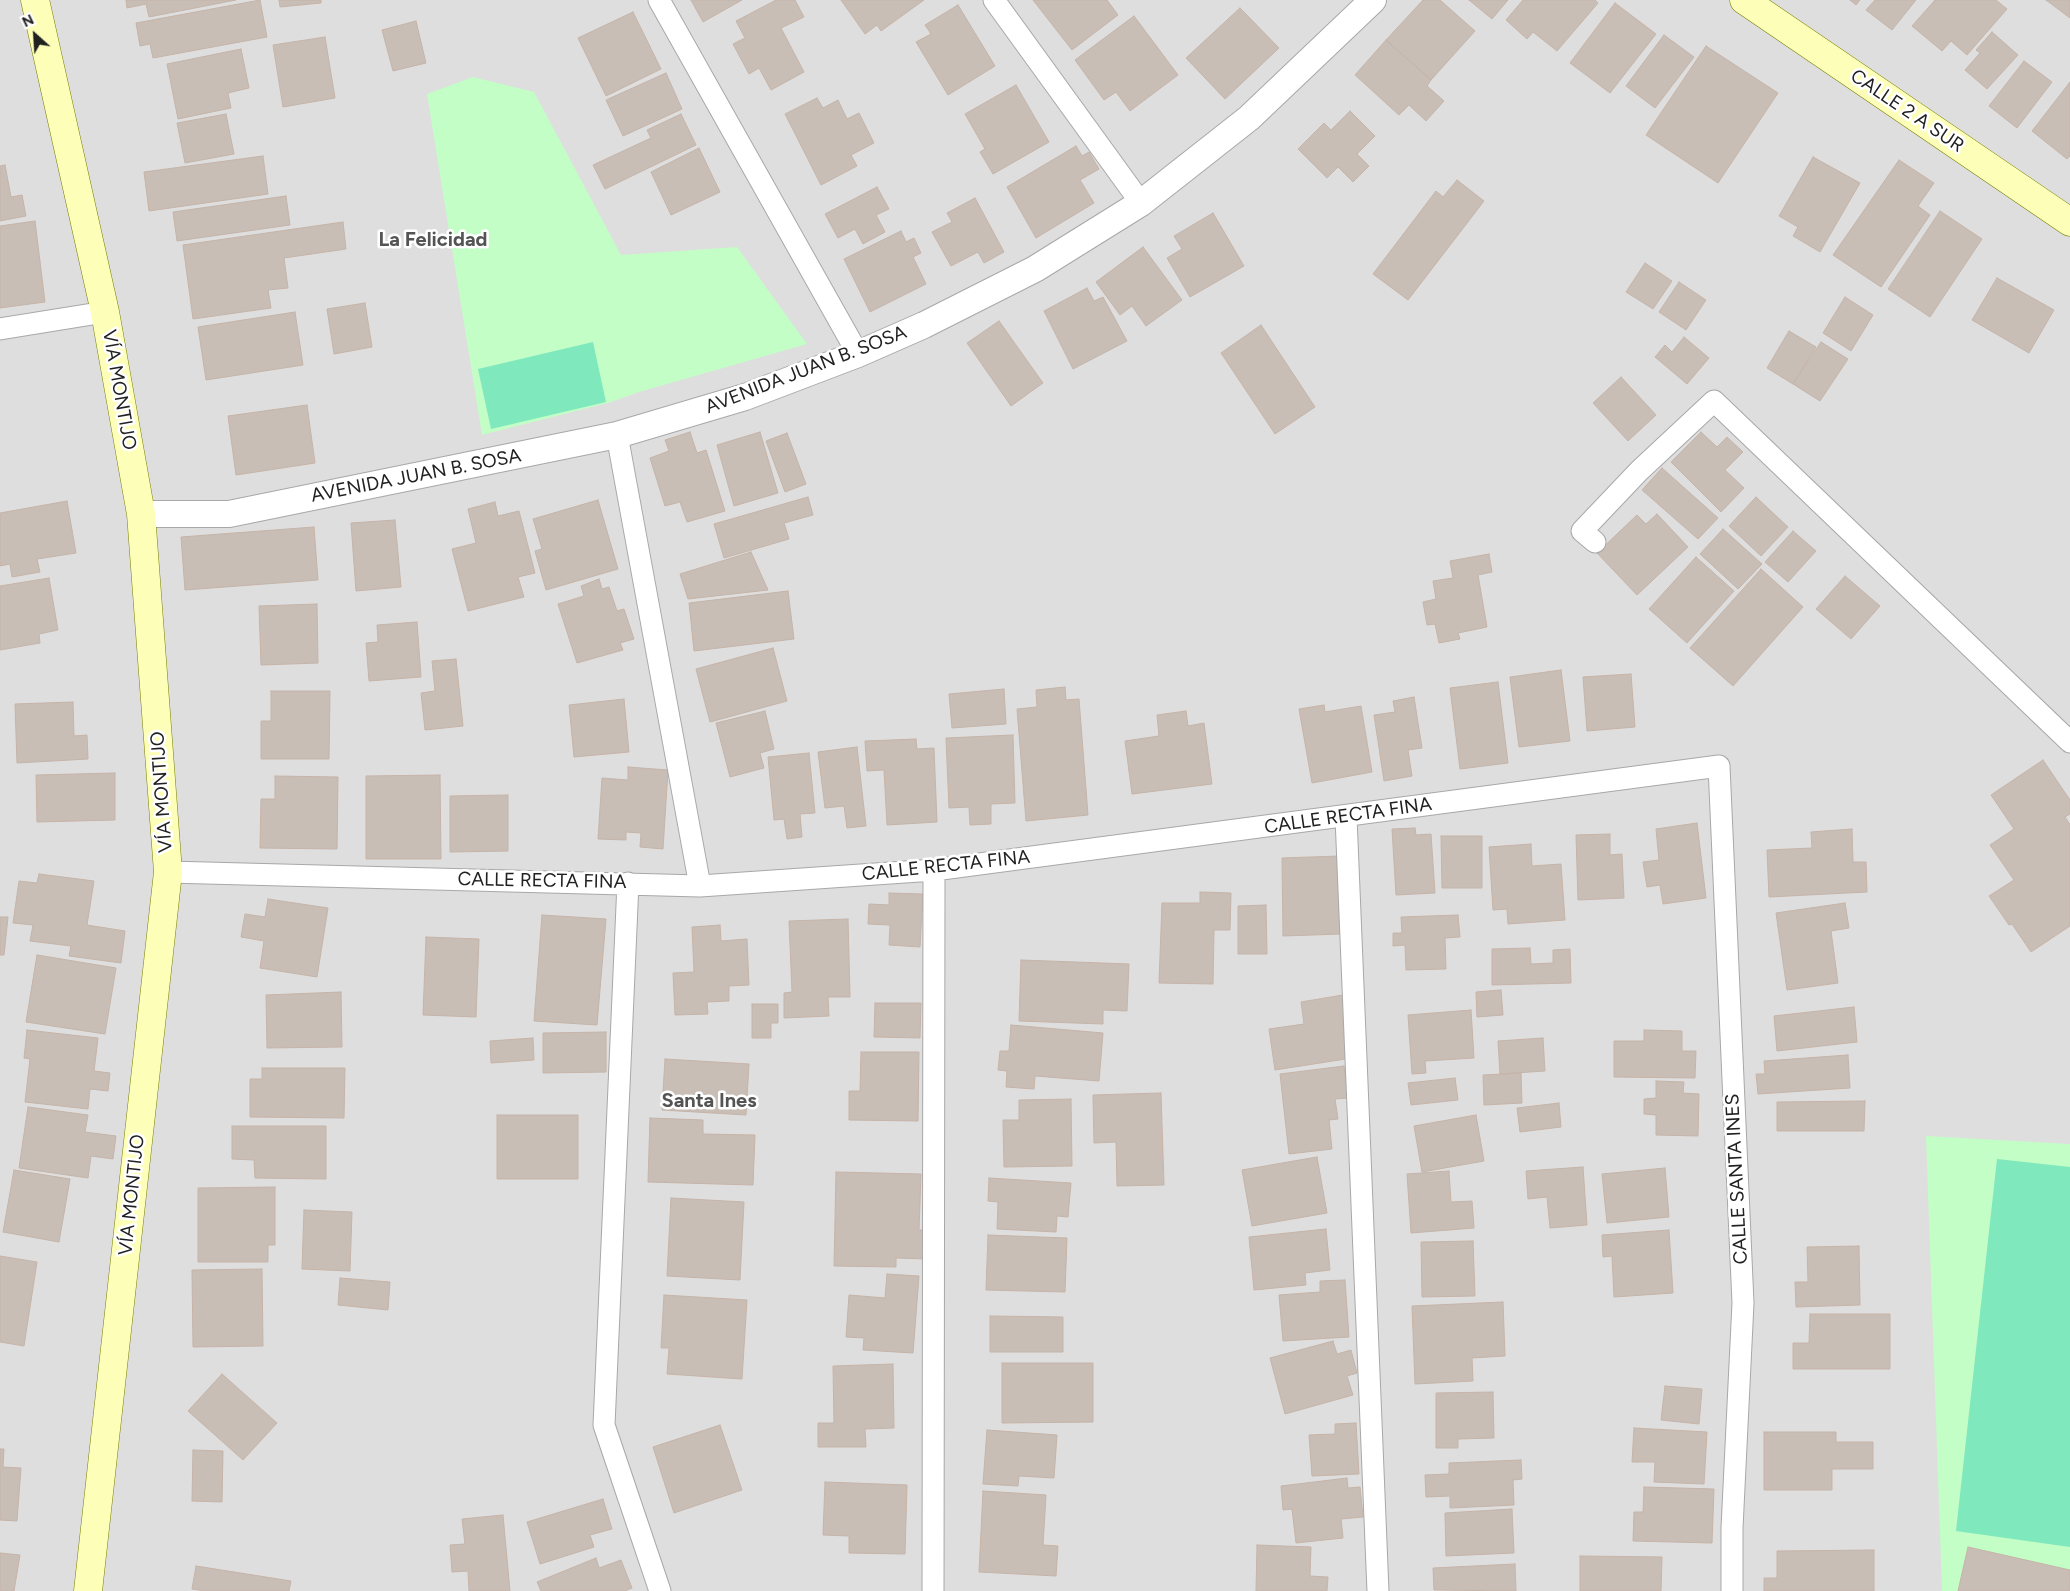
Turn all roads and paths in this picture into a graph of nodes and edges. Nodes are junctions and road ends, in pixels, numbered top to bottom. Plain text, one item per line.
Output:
1 (35, 0) edge
2 (659, 0) edge
3 (994, 0) edge
4 (1373, 0) edge
5 (1744, 0) edge
6 (1141, 203) junction
7 (2070, 222) edge
8 (105, 312) junction
9 (0, 328) edge
10 (858, 354) junction
11 (617, 435) junction
12 (141, 514) junction
13 (1594, 542) dead end
14 (2070, 742) edge
15 (1719, 766) joint
16 (1346, 817) junction
17 (934, 870) junction
18 (168, 872) junction
19 (628, 883) junction
20 (700, 886) junction
21 (88, 1591) edge
22 (660, 1591) edge
23 (933, 1591) edge
24 (1378, 1591) edge
25 (1732, 1591) edge

1 - 8 main road, VÍA MONTIJO
2 - 10 street
3 - 6 street
4 - 6 street, AVENIDA JUAN B. SOSA
5 - 7 main road, CALLE 2 A SUR
6 - 10 street, AVENIDA JUAN B. SOSA
8 - 9 street
8 - 12 main road, VÍA MONTIJO
10 - 11 street, AVENIDA JUAN B. SOSA
11 - 12 street, AVENIDA JUAN B. SOSA
11 - 20 street
12 - 18 main road, VÍA MONTIJO
13 - 14 street
15 - 16 street, CALLE RECTA FINA
15 - 25 street, CALLE SANTA INES
16 - 17 street, CALLE RECTA FINA
16 - 24 street
17 - 20 street, CALLE RECTA FINA
17 - 23 street
18 - 19 street, CALLE RECTA FINA
18 - 21 main road, VÍA MONTIJO
19 - 20 street, CALLE RECTA FINA
19 - 22 street

